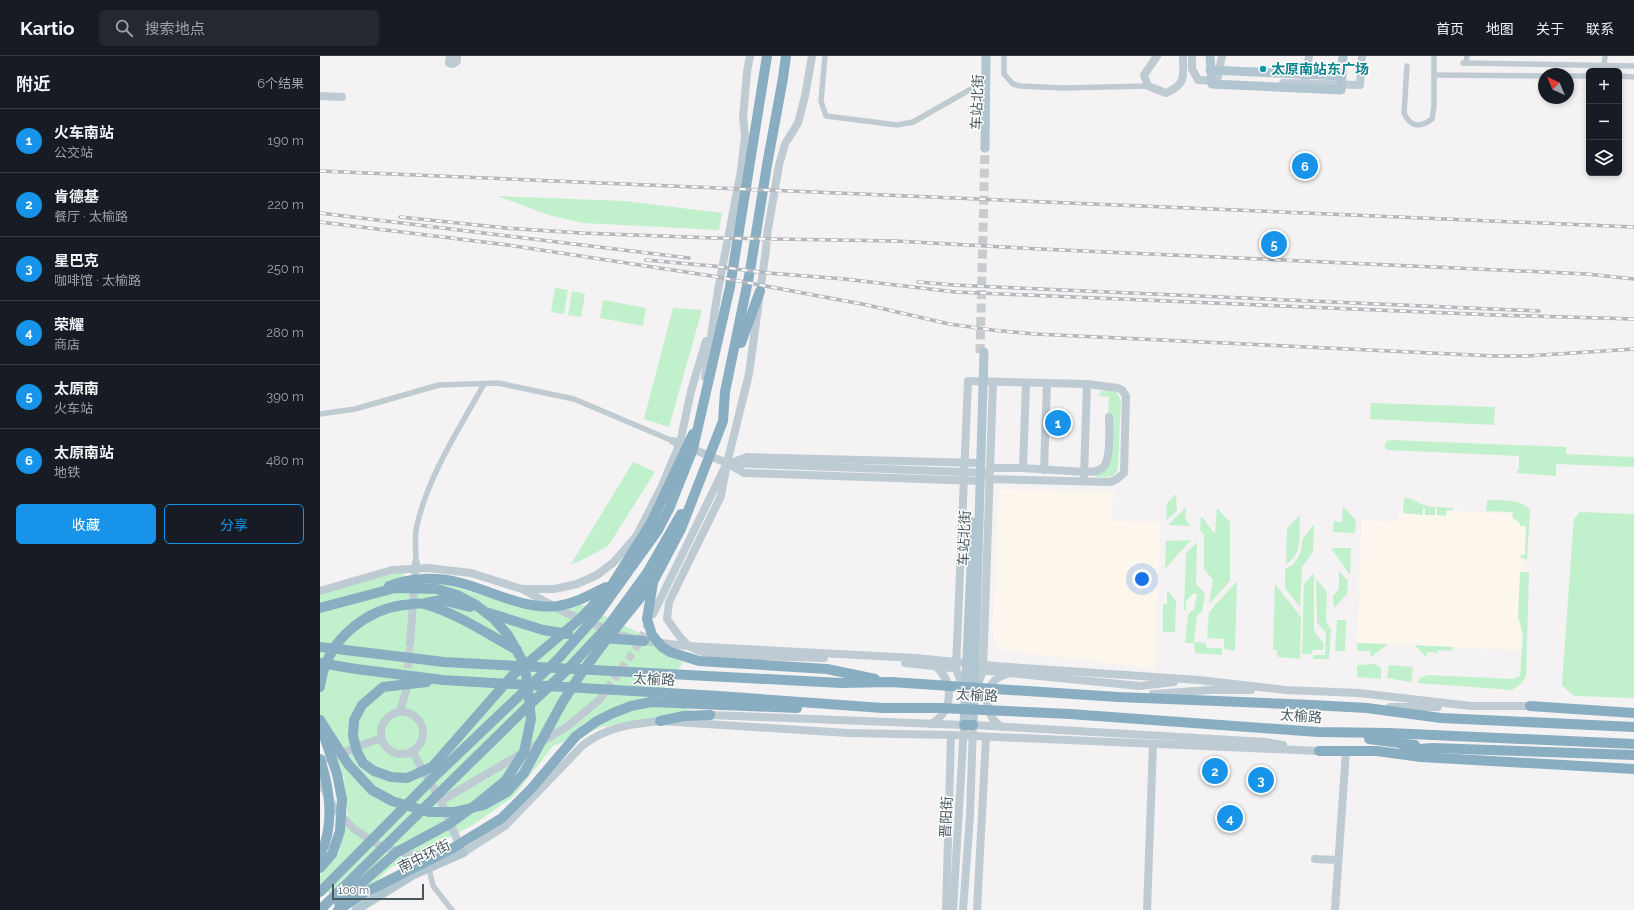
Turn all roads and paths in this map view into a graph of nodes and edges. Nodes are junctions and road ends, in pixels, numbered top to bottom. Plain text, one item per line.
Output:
1 (450, 56) edge
2 (457, 56) edge
3 (750, 56) edge
4 (786, 56) edge
5 (792, 56) edge
6 (812, 56) edge
7 (825, 56) edge
8 (986, 56) edge
9 (992, 56) edge
10 (1004, 56) edge
11 (1157, 56) edge
12 (1183, 56) edge
13 (1192, 56) edge
14 (1210, 56) edge
15 (1222, 56) edge
16 (1310, 56) edge
17 (1343, 56) edge
18 (1362, 56) edge
19 (1434, 56) edge
20 (1467, 56) edge
21 (1605, 56) edge
22 (767, 57) edge
23 (1604, 65) junction
24 (1407, 66) dead end
25 (1634, 66) edge
26 (1210, 70) junction
27 (1434, 74) junction
28 (1342, 76) junction
29 (1538, 76) edge
30 (1574, 76) edge
31 (1586, 76) edge
32 (1622, 76) edge
33 (1634, 77) edge
34 (783, 78) junction
35 (1218, 81) junction
36 (1304, 84) junction
37 (1148, 86) junction
38 (971, 89) dead end
39 (320, 96) edge
40 (342, 97) dead end
41 (767, 235) tunnel mouth
42 (766, 249) tunnel mouth
43 (760, 291) junction
44 (714, 315) junction
45 (982, 353) tunnel mouth
46 (996, 382) junction
47 (1026, 383) junction
48 (1048, 383) junction
49 (484, 384) junction
50 (1087, 384) junction
51 (725, 392) junction
52 (320, 414) edge
53 (1109, 417) dead end
54 (698, 421) junction
55 (677, 442) junction
56 (978, 463) junction
57 (727, 464) junction
58 (1023, 468) junction
59 (1044, 470) junction
60 (1085, 472) junction
61 (964, 473) junction
62 (987, 475) junction
63 (1084, 482) junction
64 (416, 565) junction
65 (653, 582) junction
66 (612, 585) junction
67 (522, 589) junction
68 (320, 591) edge
69 (362, 596) junction
70 (422, 603) junction
71 (320, 608) edge
72 (653, 614) tunnel mouth
73 (644, 641) junction
74 (410, 644) tunnel mouth
75 (687, 646) junction
76 (320, 647) edge
77 (320, 663) edge
78 (936, 666) junction
79 (559, 667) junction
80 (956, 668) junction
81 (975, 670) junction
82 (1008, 674) junction
83 (443, 680) junction
84 (1199, 680) junction
85 (891, 682) junction
86 (320, 687) edge
87 (1286, 690) junction
88 (406, 691) dead end
89 (969, 696) junction
90 (1118, 697) junction
91 (600, 699) tunnel mouth
92 (1471, 706) junction
93 (1530, 706) joint
94 (883, 708) junction
95 (1367, 708) junction
96 (400, 712) junction
97 (1634, 713) edge
98 (710, 715) joint
99 (320, 719) edge
100 (660, 721) junction
101 (931, 724) junction
102 (968, 725) junction
103 (1002, 727) junction
104 (1634, 727) edge
105 (1318, 732) junction
106 (951, 735) junction
107 (986, 737) junction
108 (381, 738) junction
109 (1153, 744) junction
110 (1634, 744) edge
111 (1433, 748) junction
112 (412, 751) junction
113 (1320, 751) junction
114 (1346, 751) junction
115 (1376, 751) junction
116 (1634, 755) edge
117 (320, 760) edge
118 (1634, 769) edge
119 (320, 782) edge
120 (441, 801) junction
121 (463, 853) junction
122 (320, 855) edge
123 (1316, 859) dead end
124 (1338, 860) junction
125 (320, 868) edge
126 (429, 868) junction
127 (320, 892) edge
128 (320, 910) edge
129 (332, 910) edge
130 (338, 910) edge
131 (356, 910) edge
132 (452, 910) edge
133 (946, 910) edge
134 (953, 910) edge
135 (963, 910) edge
136 (977, 910) edge
137 (1147, 910) edge
138 (1335, 910) edge

1 - 2 main road
3 - 44 main road
4 - 34 highway
5 - 34 highway
6 - 41 main road
7 - 38 street
8 - 9 main road, 车站北街
10 - 37 street
11 - 37 main road
12 - 37 main road
13 - 35 main road
14 - 26 main road
15 - 35 main road
16 - 36 main road
17 - 28 main road
18 - 36 main road
19 - 27 street
20 - 23 street
21 - 23 street
22 - 54 highway
23 - 25 street
24 - 27 street
26 - 28 main road
26 - 28 main road
27 - 29 street
30 - 31 street
32 - 33 street
34 - 51 highway
35 - 36 main road
39 - 40 main road
42 - 43 main road
43 - 51 highway
43 - 57 main road
44 - 54 main road
44 - 55 main road
45 - 56 main road, 车站北街
46 - 47 main road
46 - 61 main road
46 - 62 main road
47 - 48 main road
47 - 58 main road
48 - 50 main road
48 - 59 main road
49 - 52 street
49 - 55 street
49 - 64 street
50 - 60 main road
50 - 63 main road
51 - 65 highway
51 - 128 highway
53 - 60 main road
54 - 66 highway
54 - 127 highway
55 - 57 main road
55 - 67 main road
56 - 57 main road
56 - 62 main road, 车站北街
57 - 61 main road
57 - 62 main road
57 - 72 main road
57 - 75 main road
58 - 59 main road
58 - 62 main road
59 - 60 main road
60 - 63 main road
61 - 62 main road
61 - 80 main road
62 - 63 main road
62 - 81 main road
62 - 81 main road, 车站北街
64 - 67 main road
64 - 68 main road
64 - 74 main road
65 - 85 highway
65 - 99 highway
66 - 69 highway
66 - 83 highway
67 - 73 main road
69 - 71 highway
69 - 129 highway
70 - 73 highway
70 - 79 highway
70 - 86 highway
73 - 75 main road
75 - 78 main road
75 - 84 main road
76 - 79 highway, 太榆路
77 - 83 highway, 太榆路
78 - 80 main road
78 - 101 main road
79 - 85 highway, 太榆路
80 - 81 main road
80 - 89 main road
81 - 82 main road
81 - 89 main road, 车站北街
81 - 89 main road
82 - 84 main road
82 - 103 main road
83 - 94 highway, 太榆路
84 - 87 main road
85 - 90 highway, 太榆路
87 - 90 main road
87 - 92 main road
88 - 96 main road
89 - 102 main road, 车站北街
90 - 95 highway, 太榆路
91 - 120 main road
92 - 93 main road
92 - 95 main road
93 - 97 highway
94 - 105 highway, 太榆路
94 - 130 highway
95 - 104 highway, 太榆路
96 - 108 main road
96 - 112 main road
98 - 100 highway
98 - 101 main road
99 - 125 highway
100 - 106 main road
100 - 121 main road
101 - 102 main road
102 - 103 main road
102 - 134 main road, 晋阳街
102 - 135 main road, 晋阳街
103 - 113 main road
105 - 110 highway, 太榆路
105 - 111 highway
106 - 107 main road
106 - 133 main road
107 - 109 main road
107 - 136 main road
108 - 112 main road
108 - 117 main road
109 - 113 main road
109 - 137 main road
111 - 115 highway
111 - 116 highway
112 - 120 main road
113 - 114 highway
114 - 115 highway
114 - 124 main road
115 - 118 highway
117 - 122 highway
119 - 121 main road
120 - 121 main road
121 - 126 main road, 南中环街
123 - 124 main road
124 - 138 main road
126 - 131 main road, 南中环街
126 - 132 street

